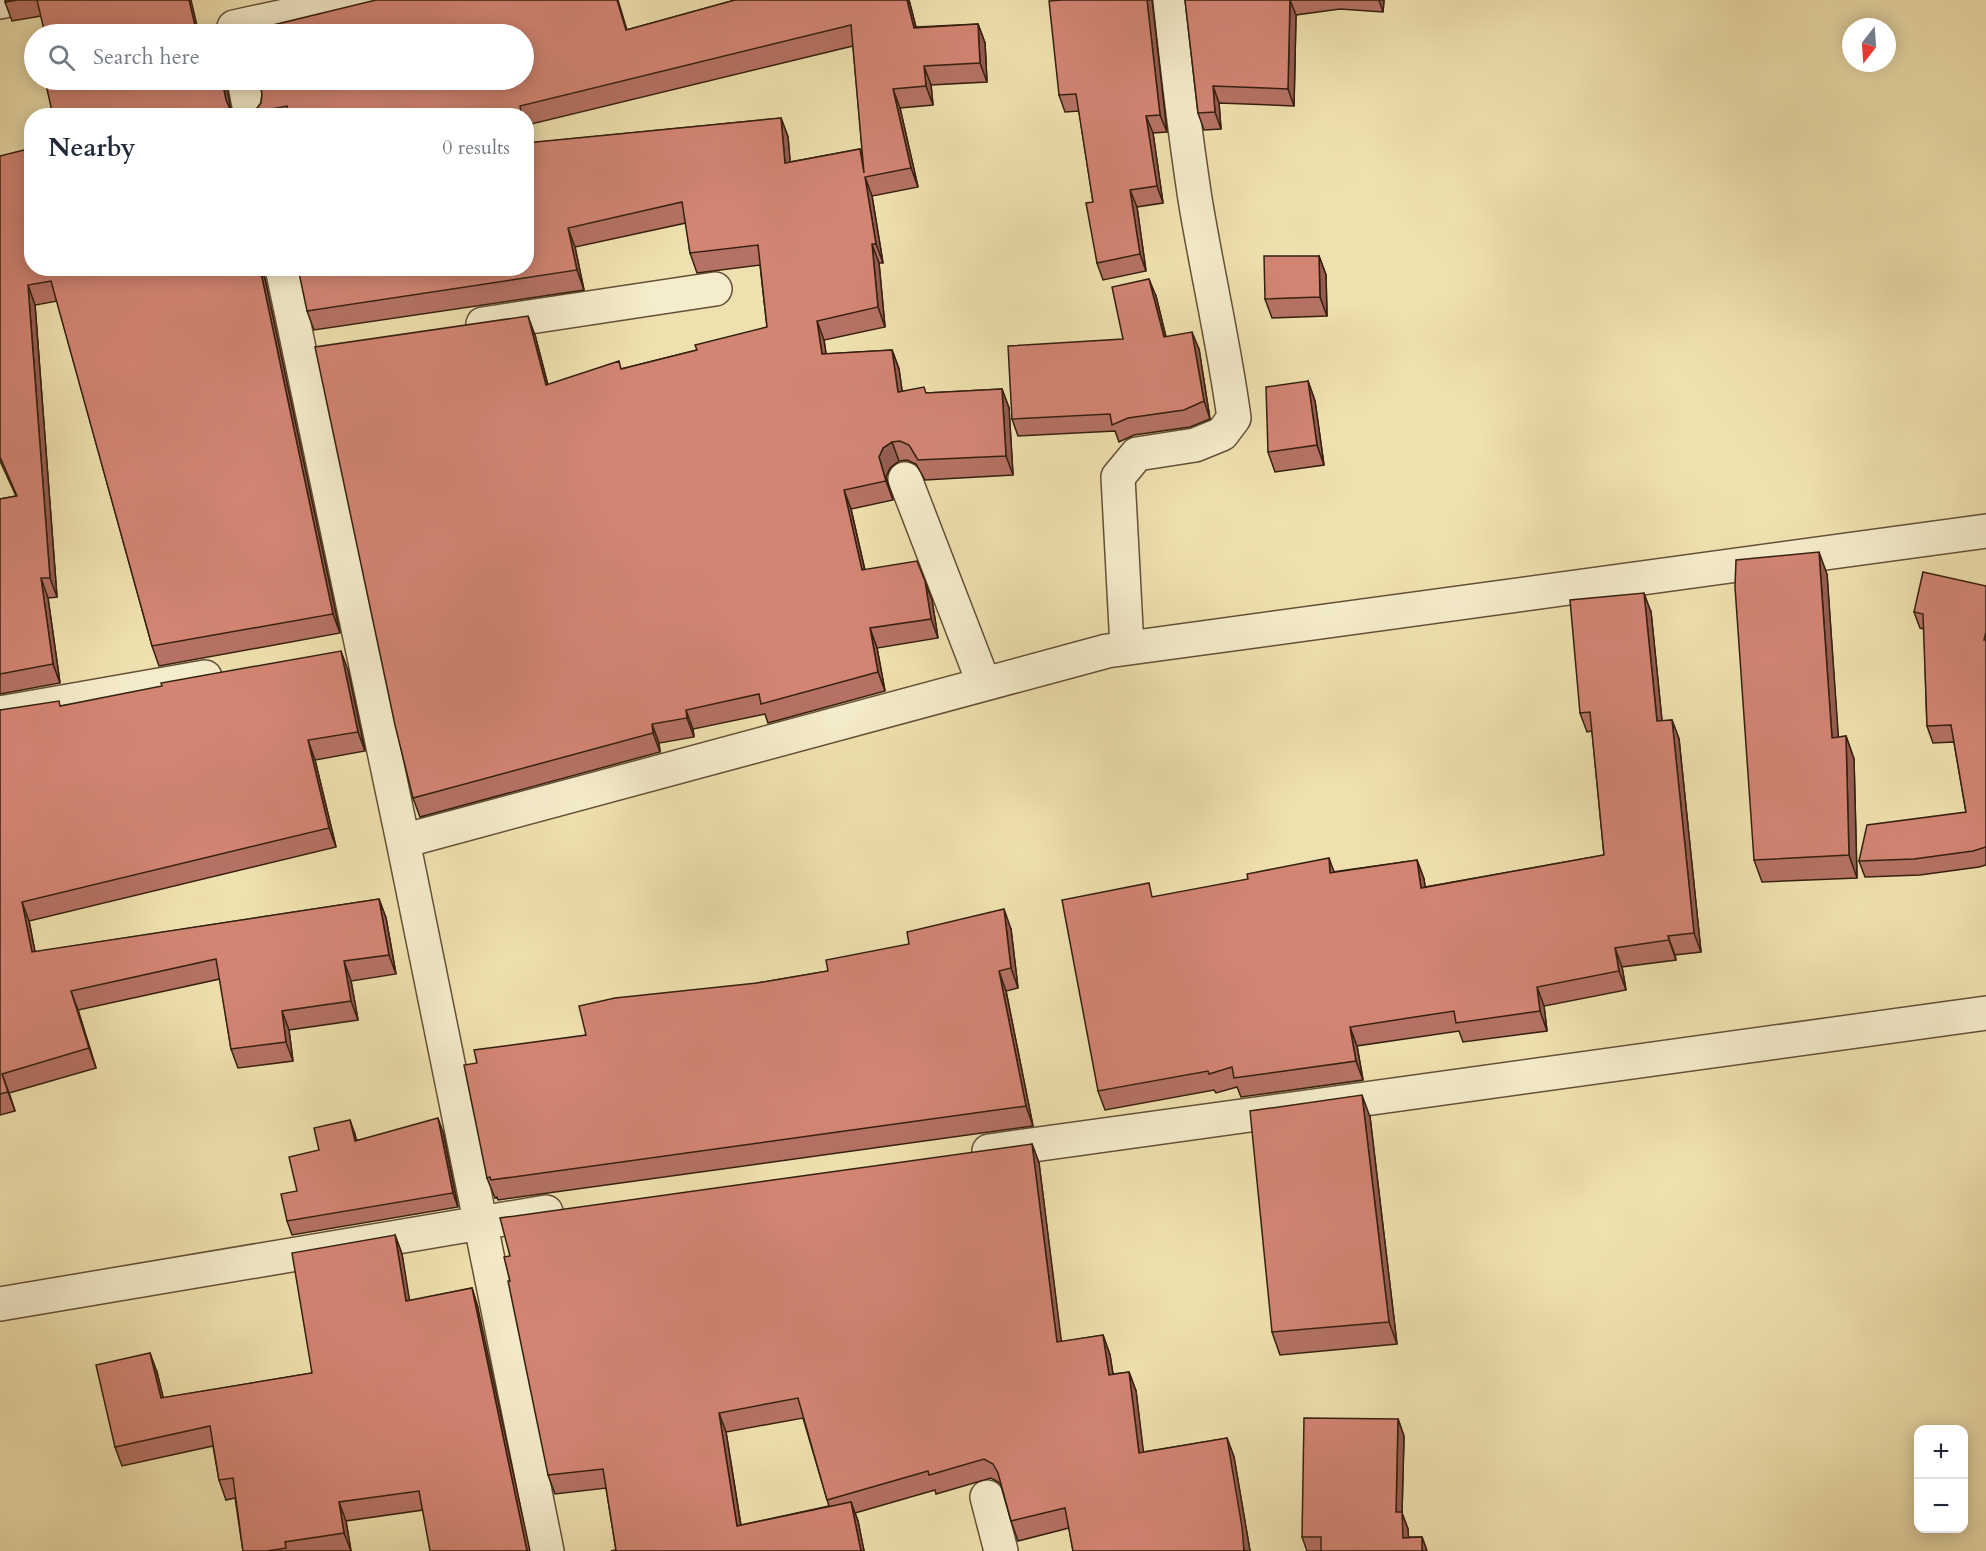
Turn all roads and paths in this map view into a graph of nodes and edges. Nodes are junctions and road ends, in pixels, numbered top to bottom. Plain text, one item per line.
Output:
1 (8, 0) edge
2 (359, 0) edge
3 (1170, 0) edge
4 (0, 2) edge
5 (232, 20) edge
6 (246, 90) edge
7 (249, 108) edge
8 (284, 276) edge
9 (715, 289) dead end
10 (449, 328) edge
11 (334, 346) edge
12 (299, 351) junction
13 (905, 479) dead end
14 (1986, 531) edge
15 (1127, 647) junction
16 (363, 648) junction
17 (327, 654) edge
18 (233, 672) edge
19 (984, 684) junction
20 (0, 713) edge
21 (403, 841) junction
22 (1986, 1013) edge
23 (955, 1155) edge
24 (571, 1209) edge
25 (479, 1222) junction
26 (0, 1304) edge
27 (987, 1497) dead end
28 (547, 1551) edge
29 (1001, 1551) edge

1 - 4 street
2 - 5 street
3 - 15 street
6 - 7 street
8 - 12 street
9 - 10 street
11 - 12 street
12 - 16 street
13 - 19 street
14 - 15 street
15 - 19 street
16 - 17 street
16 - 21 street
18 - 20 street
19 - 21 street
21 - 25 street
22 - 23 street
24 - 25 street
25 - 26 street
25 - 28 street
27 - 29 street

